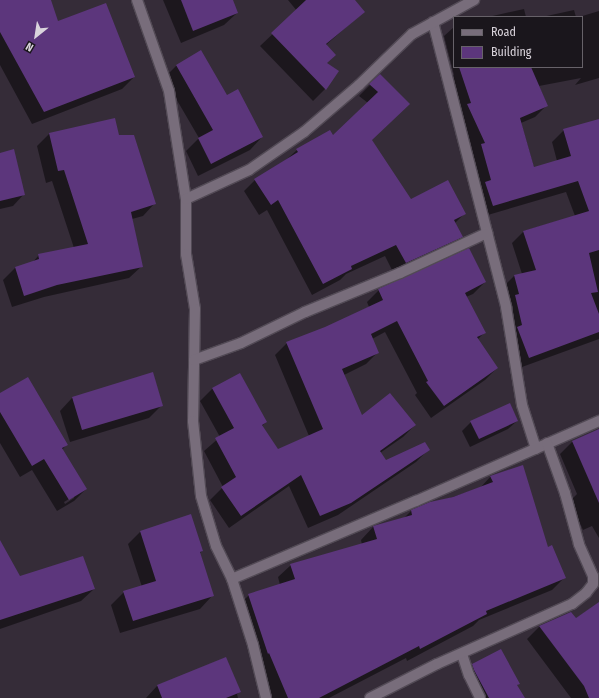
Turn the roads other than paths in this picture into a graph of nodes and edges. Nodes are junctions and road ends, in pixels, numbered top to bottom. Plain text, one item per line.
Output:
1 (137, 0) edge
2 (474, 0) edge
3 (433, 22) junction
4 (186, 199) junction
5 (487, 233) junction
6 (194, 360) junction
7 (599, 421) edge
8 (548, 443) junction
9 (536, 449) junction
10 (232, 579) junction
11 (462, 654) junction
12 (266, 698) edge
13 (370, 698) edge
14 (480, 698) edge

1 - 4 street
2 - 3 street
3 - 4 street
3 - 5 street
4 - 6 street
5 - 6 street
5 - 9 street
6 - 10 street
7 - 8 street
8 - 9 street
8 - 11 street
9 - 10 street
10 - 12 street
11 - 13 street
11 - 14 street

